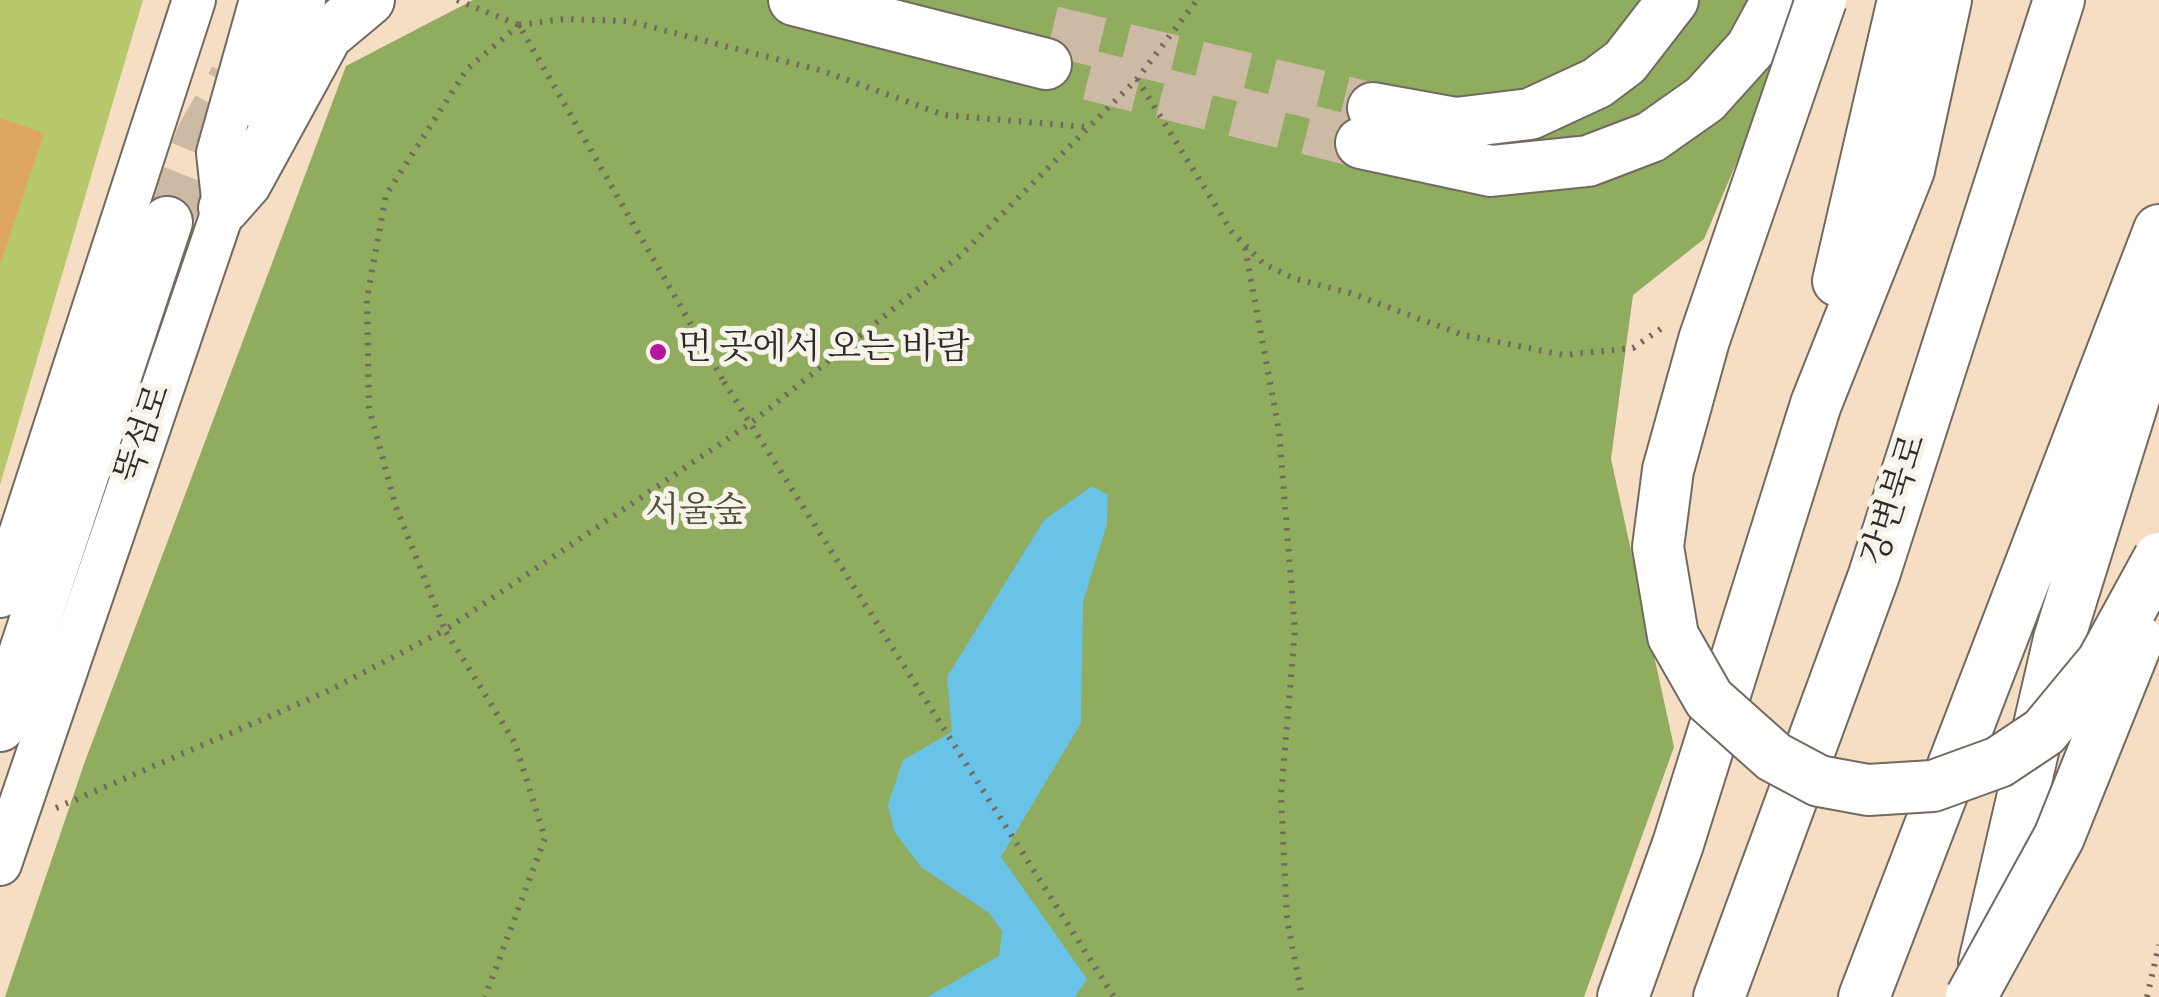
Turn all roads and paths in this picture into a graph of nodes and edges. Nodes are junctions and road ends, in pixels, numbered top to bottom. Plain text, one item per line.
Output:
1 (171, 0) edge
2 (194, 0) edge
3 (304, 0) edge
4 (368, 0) edge
5 (458, 0) edge
6 (794, 0) edge
7 (922, 0) edge
8 (1198, 0) edge
9 (1673, 0) edge
10 (1777, 0) edge
11 (1821, 0) edge
12 (1903, 0) edge
13 (1946, 0) edge
14 (2059, 0) edge
15 (247, 11) edge
16 (520, 25) junction
17 (177, 54) junction
18 (1137, 79) junction
19 (1086, 127) junction
20 (235, 196) junction
21 (167, 222) tunnel mouth
22 (2159, 230) edge
23 (1245, 248) junction
24 (2159, 256) edge
25 (1668, 324) dead end
26 (1816, 404) junction
27 (2159, 558) edge
28 (2159, 578) edge
29 (0, 596) edge
30 (445, 630) junction
31 (0, 726) edge
32 (1678, 844) junction
33 (7, 845) edge
34 (2159, 946) edge
35 (485, 997) edge
36 (1114, 997) edge
37 (1302, 997) edge
38 (1623, 997) edge
39 (1654, 997) edge
40 (1719, 997) edge
41 (1864, 997) edge
42 (1974, 997) edge
43 (2147, 997) edge

1 - 17 main road
2 - 17 main road
3 - 20 main road
4 - 20 highway
5 - 16 path
6 - 7 highway
8 - 18 path
9 - 10 highway
11 - 27 highway, bridge
12 - 26 highway
13 - 26 highway
14 - 40 highway, 강변북로
15 - 20 main road, 뚝섬로
16 - 19 path
16 - 30 path
16 - 36 path, bridge
17 - 29 main road
18 - 19 path
18 - 23 path
19 - 30 path
20 - 33 main road, 뚝섬로
21 - 31 highway
22 - 41 highway
23 - 25 path
23 - 37 path
24 - 42 highway
26 - 32 highway
28 - 42 highway, bridge
30 - 33 path
30 - 35 path
32 - 38 highway
32 - 39 highway
34 - 43 path

